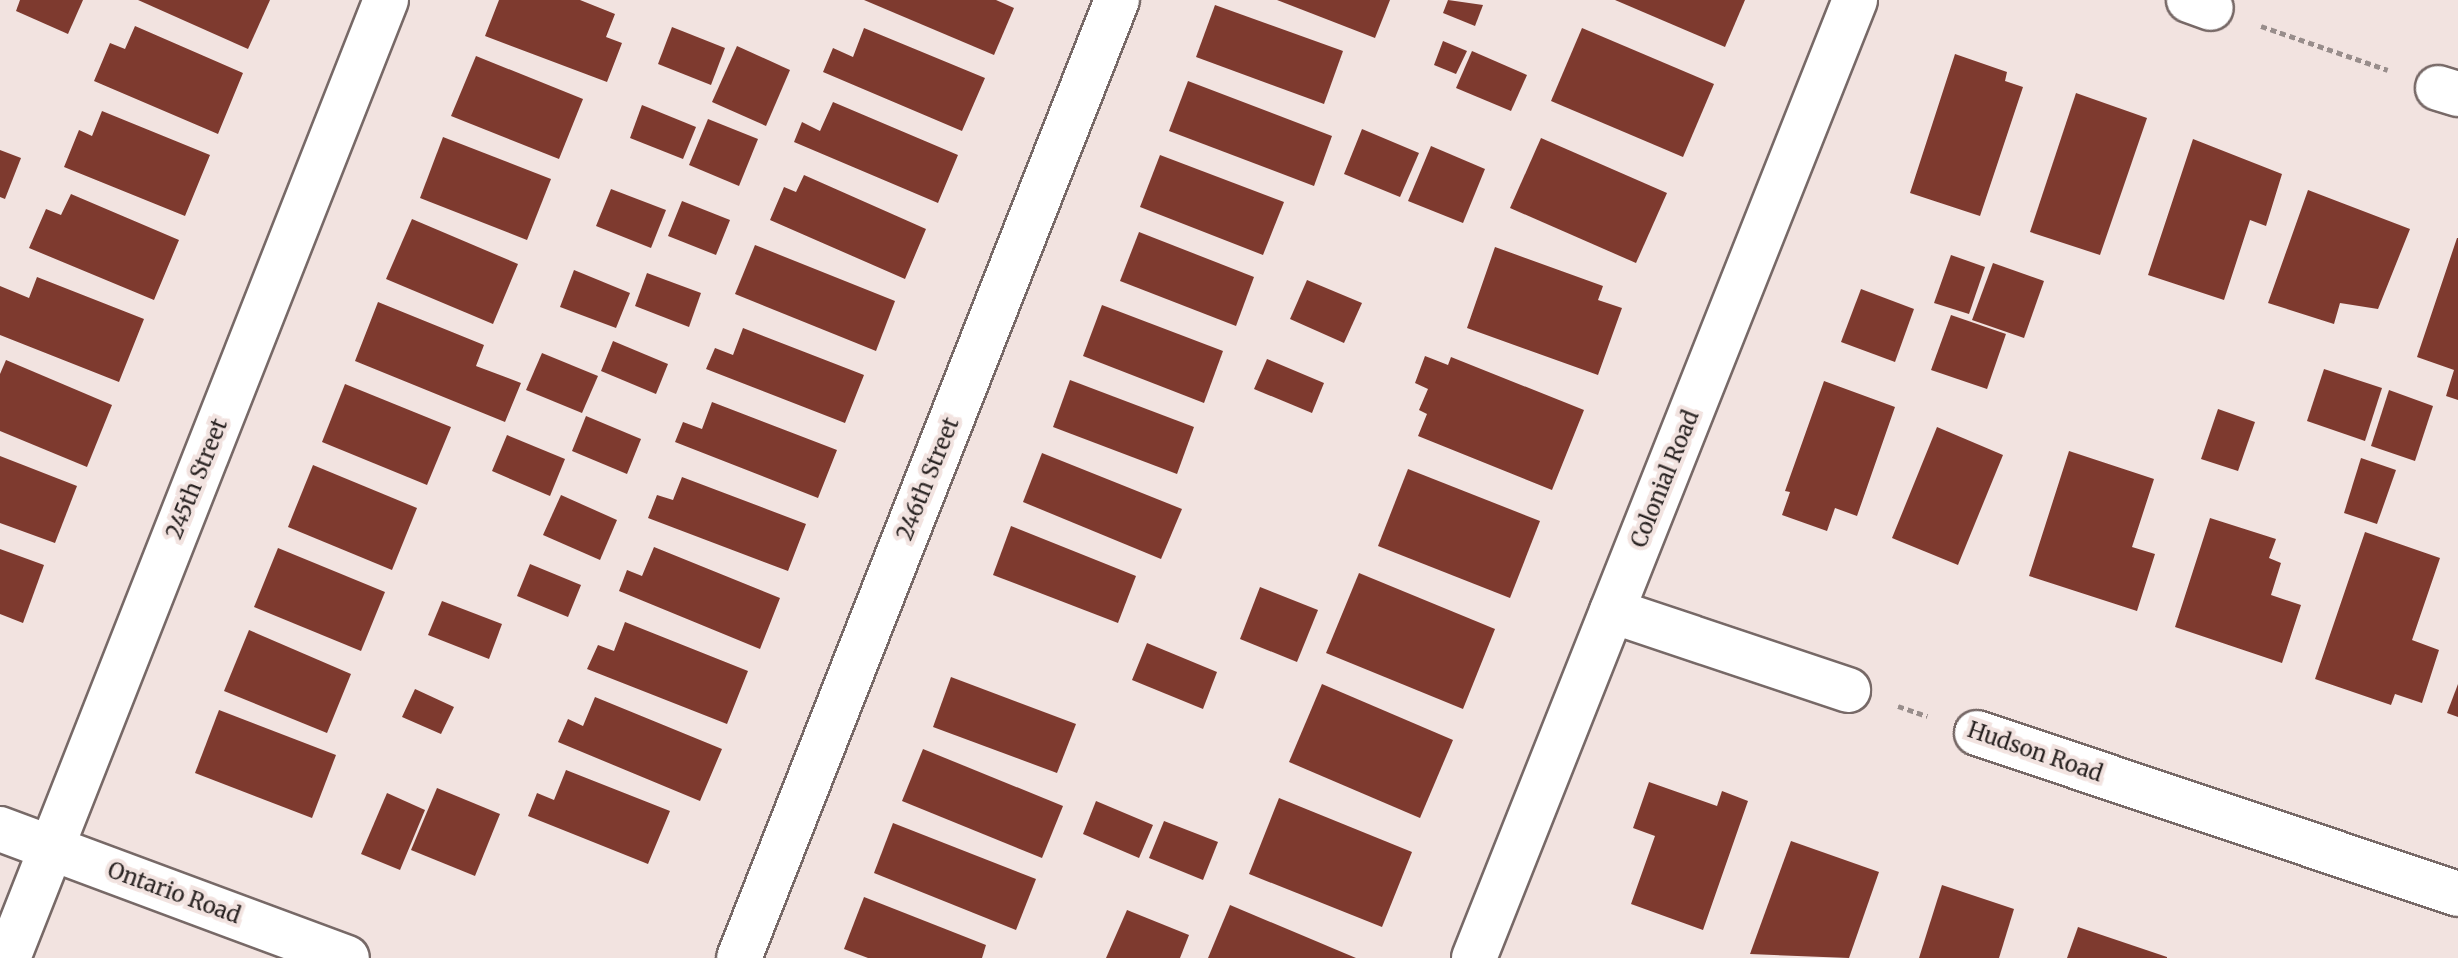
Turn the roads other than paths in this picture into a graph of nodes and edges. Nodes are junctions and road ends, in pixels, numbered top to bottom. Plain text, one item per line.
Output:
1 (386, 0) edge
2 (1117, 0) edge
3 (1855, 0) edge
4 (1612, 611) junction
5 (1848, 690) road end
6 (1977, 733) road end
7 (0, 829) edge
8 (52, 848) junction
9 (2458, 894) edge
10 (8, 958) edge
11 (347, 958) edge
12 (739, 958) edge
13 (1474, 958) edge

1 - 8 street, 245th Street
2 - 12 street, 246th Street
3 - 4 street, Colonial Road
4 - 5 street
4 - 13 street, Colonial Road
6 - 9 street, Hudson Road
7 - 8 street, Ontario Road
8 - 10 street, 245th Street
8 - 11 street, Ontario Road

